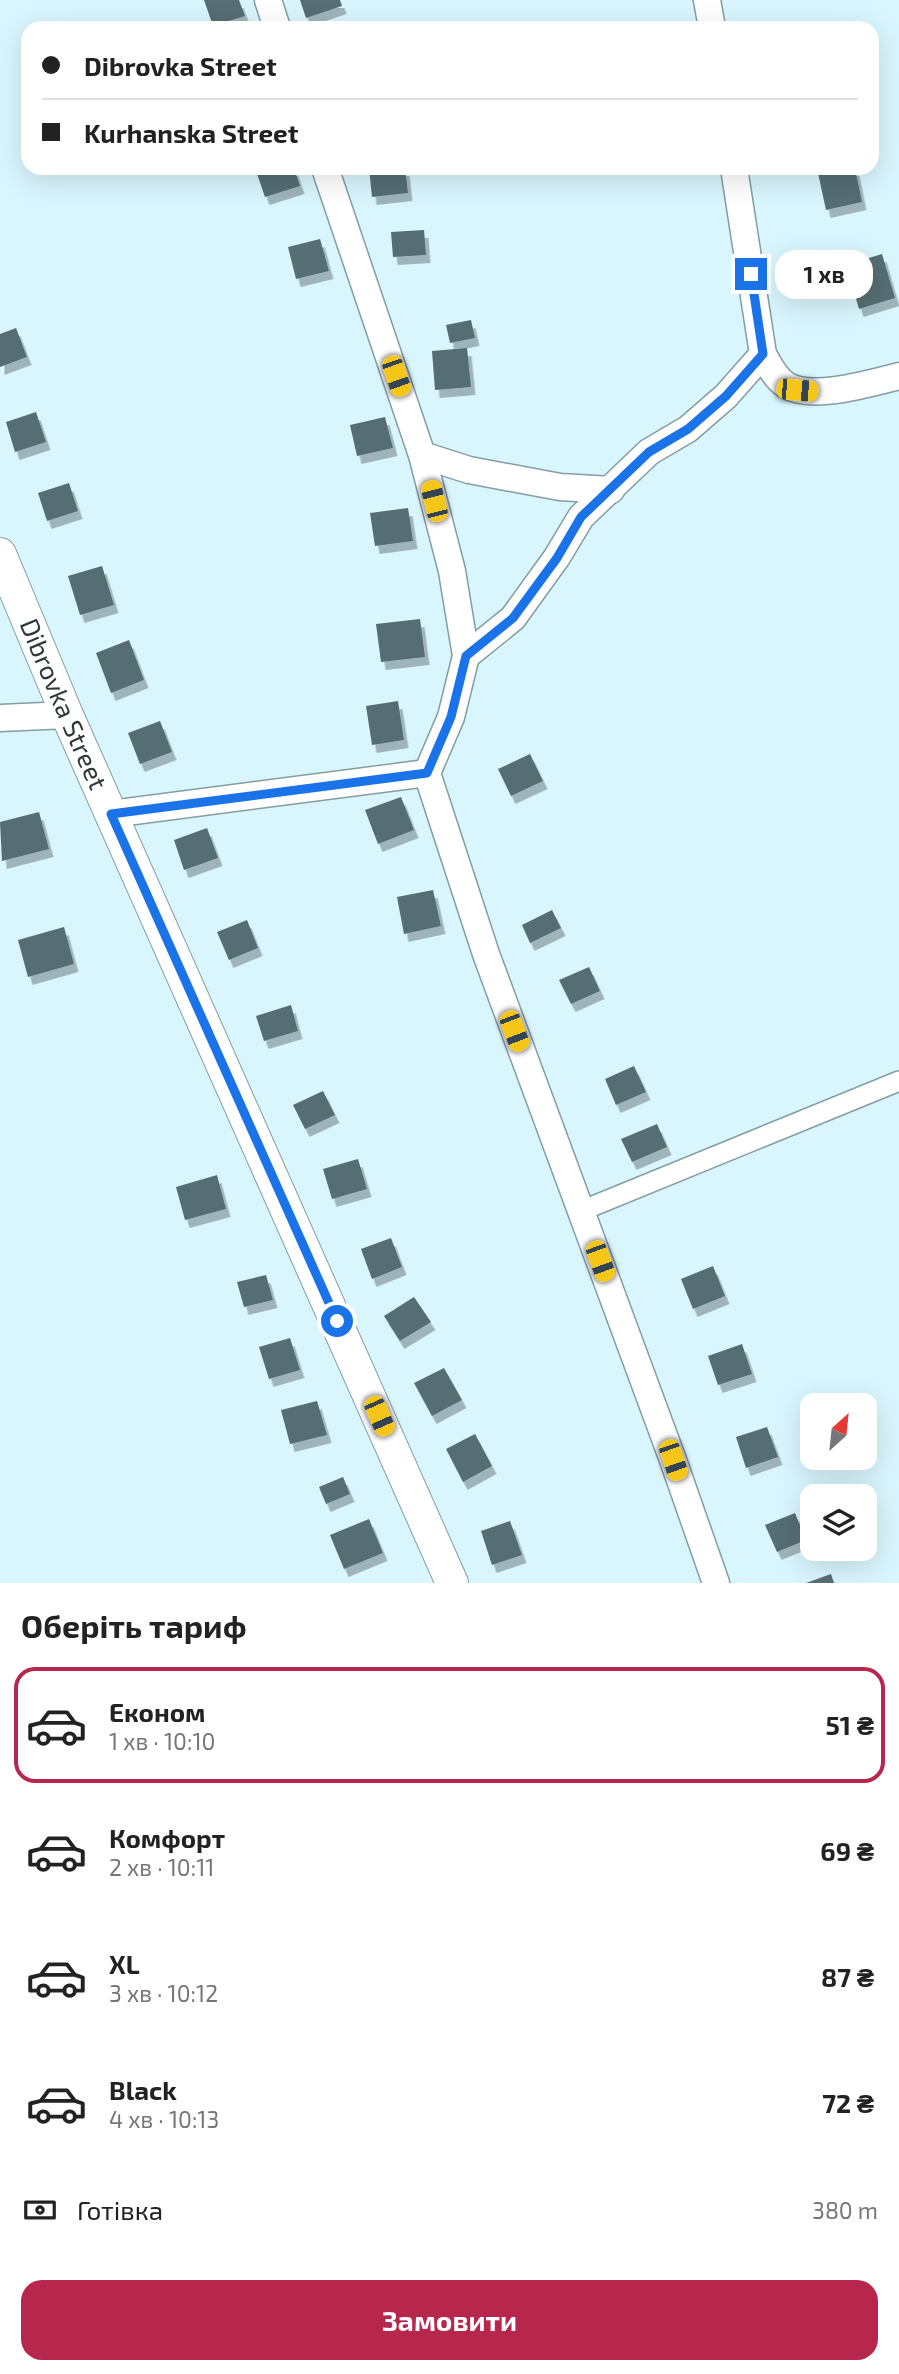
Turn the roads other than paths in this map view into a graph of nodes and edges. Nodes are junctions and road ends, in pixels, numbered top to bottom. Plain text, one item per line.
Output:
1 (268, 0) edge
2 (707, 0) edge
3 (275, 21) edge
4 (711, 21) edge
5 (327, 175) edge
6 (735, 175) edge
7 (763, 354) junction
8 (899, 376) edge
9 (422, 454) junction
10 (611, 490) junction
11 (0, 554) edge
12 (466, 656) junction
13 (67, 715) junction
14 (0, 718) edge
15 (427, 773) junction
16 (111, 814) junction
17 (899, 1081) edge
18 (581, 1211) junction
19 (452, 1583) edge
20 (716, 1583) edge

1 - 3 street
2 - 4 street
5 - 9 street
6 - 7 street
7 - 8 street
7 - 10 street
9 - 10 street
9 - 12 street
10 - 12 street
11 - 13 street, Dibrovka Street
12 - 15 street
13 - 14 street
13 - 16 street, Dibrovka Street
15 - 16 street
15 - 18 street
16 - 19 street, Dibrovka Street
17 - 18 street
18 - 20 street

